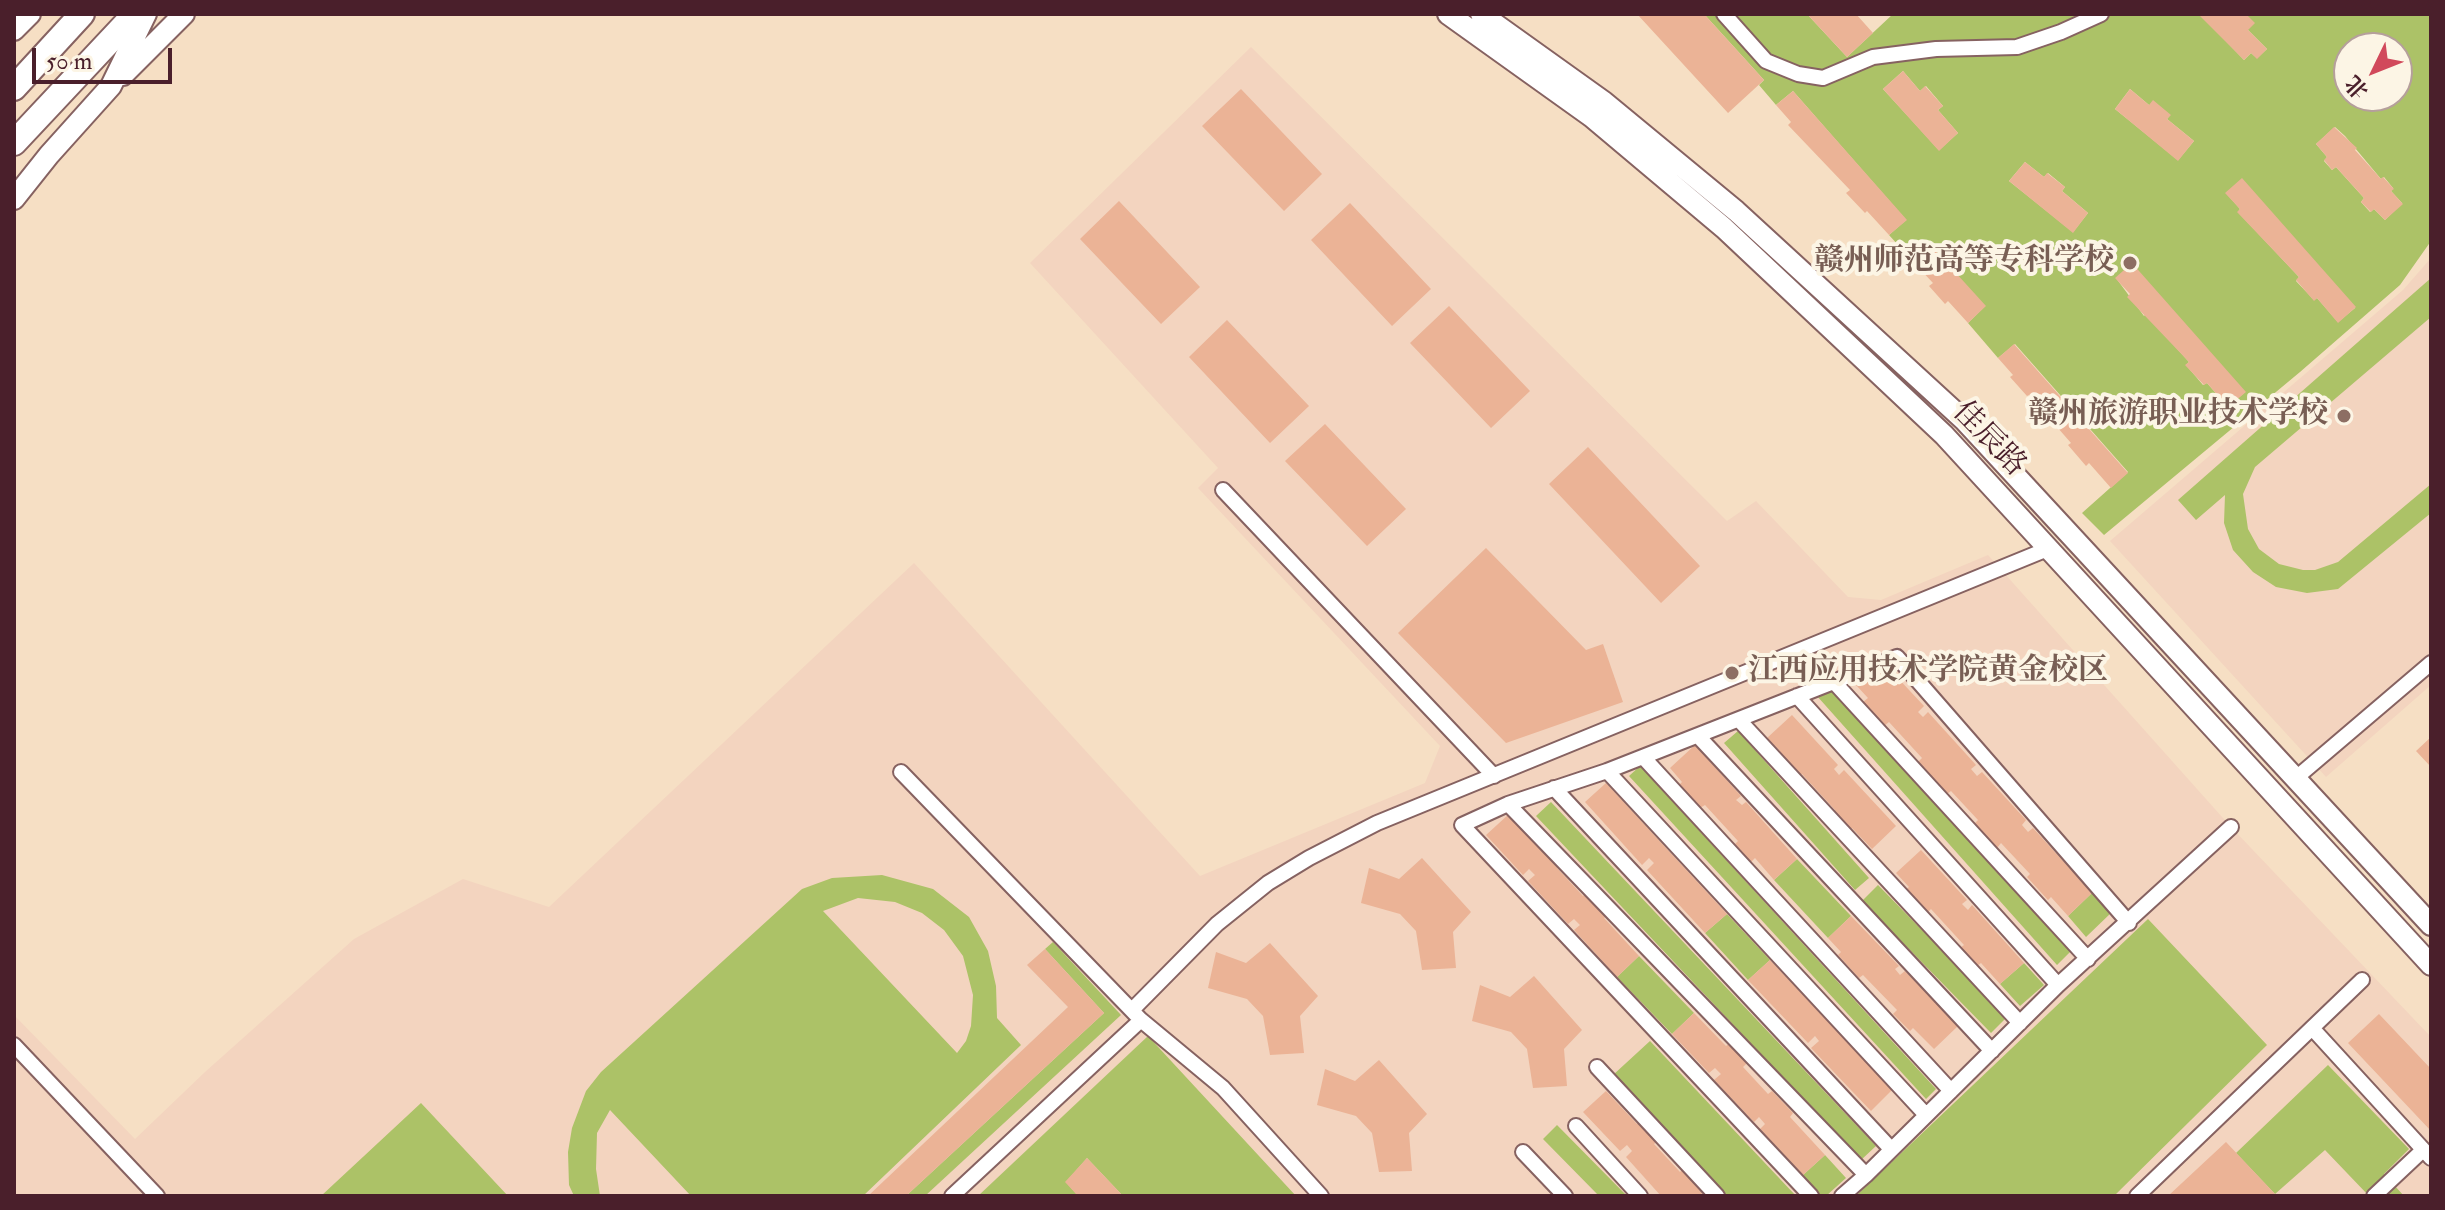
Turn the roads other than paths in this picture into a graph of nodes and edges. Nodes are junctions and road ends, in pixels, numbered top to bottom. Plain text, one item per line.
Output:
1 (30, 14) edge
2 (82, 14) edge
3 (135, 14) edge
4 (146, 14) edge
5 (184, 14) edge
6 (1448, 14) edge
7 (1481, 14) edge
8 (1724, 14) edge
9 (2101, 14) edge
10 (14, 30) edge
11 (111, 86) junction
12 (14, 88) edge
13 (14, 143) edge
14 (14, 199) edge
15 (1223, 490) dead end
16 (2050, 548) junction
17 (2431, 663) edge
18 (1834, 682) junction
19 (1797, 696) junction
20 (1739, 720) junction
21 (1698, 736) junction
22 (1643, 757) junction
23 (1607, 771) junction
24 (901, 772) dead end
25 (1494, 776) junction
26 (2296, 778) junction
27 (1554, 788) junction
28 (1508, 804) junction
29 (2231, 827) dead end
30 (2129, 923) junction
31 (2431, 925) edge
32 (2088, 959) junction
33 (2431, 965) edge
34 (2362, 980) dead end
35 (2058, 985) junction
36 (1136, 1015) junction
37 (2020, 1023) junction
38 (2312, 1028) junction
39 (14, 1045) edge
40 (1992, 1051) junction
41 (1597, 1067) dead end
42 (1951, 1091) junction
43 (1926, 1115) junction
44 (1576, 1126) dead end
45 (1891, 1149) junction
46 (1523, 1152) dead end
47 (2427, 1154) edge
48 (1866, 1175) junction
49 (157, 1196) edge
50 (952, 1196) edge
51 (1321, 1196) edge
52 (1565, 1196) edge
53 (1640, 1196) edge
54 (1717, 1196) edge
55 (1811, 1196) edge
56 (1842, 1196) edge
57 (2137, 1196) edge
58 (2374, 1196) edge

1 - 10 main road
2 - 12 main road
3 - 13 main road
4 - 11 main road
5 - 11 main road
6 - 16 main road, 佳辰路
7 - 26 main road, 佳辰路
8 - 9 street
11 - 14 main road
15 - 25 street
16 - 25 street
16 - 33 main road, 佳辰路
17 - 26 street
18 - 19 street
18 - 30 street
18 - 32 street
19 - 20 street
19 - 35 street
20 - 21 street
20 - 37 street
21 - 22 street
21 - 40 street
22 - 23 street
22 - 42 street
23 - 27 street
23 - 43 street
24 - 36 street
25 - 36 street
26 - 31 main road, 佳辰路
27 - 28 street
27 - 45 street
28 - 48 street
28 - 55 street
29 - 30 street
30 - 32 street
32 - 35 street
34 - 38 street
35 - 37 street
36 - 50 street
36 - 51 street
37 - 40 street
38 - 47 street
38 - 57 street
39 - 49 street
40 - 42 street
41 - 54 street
42 - 43 street
43 - 45 street
44 - 53 street
45 - 48 street
46 - 52 street
47 - 58 street
48 - 56 street

